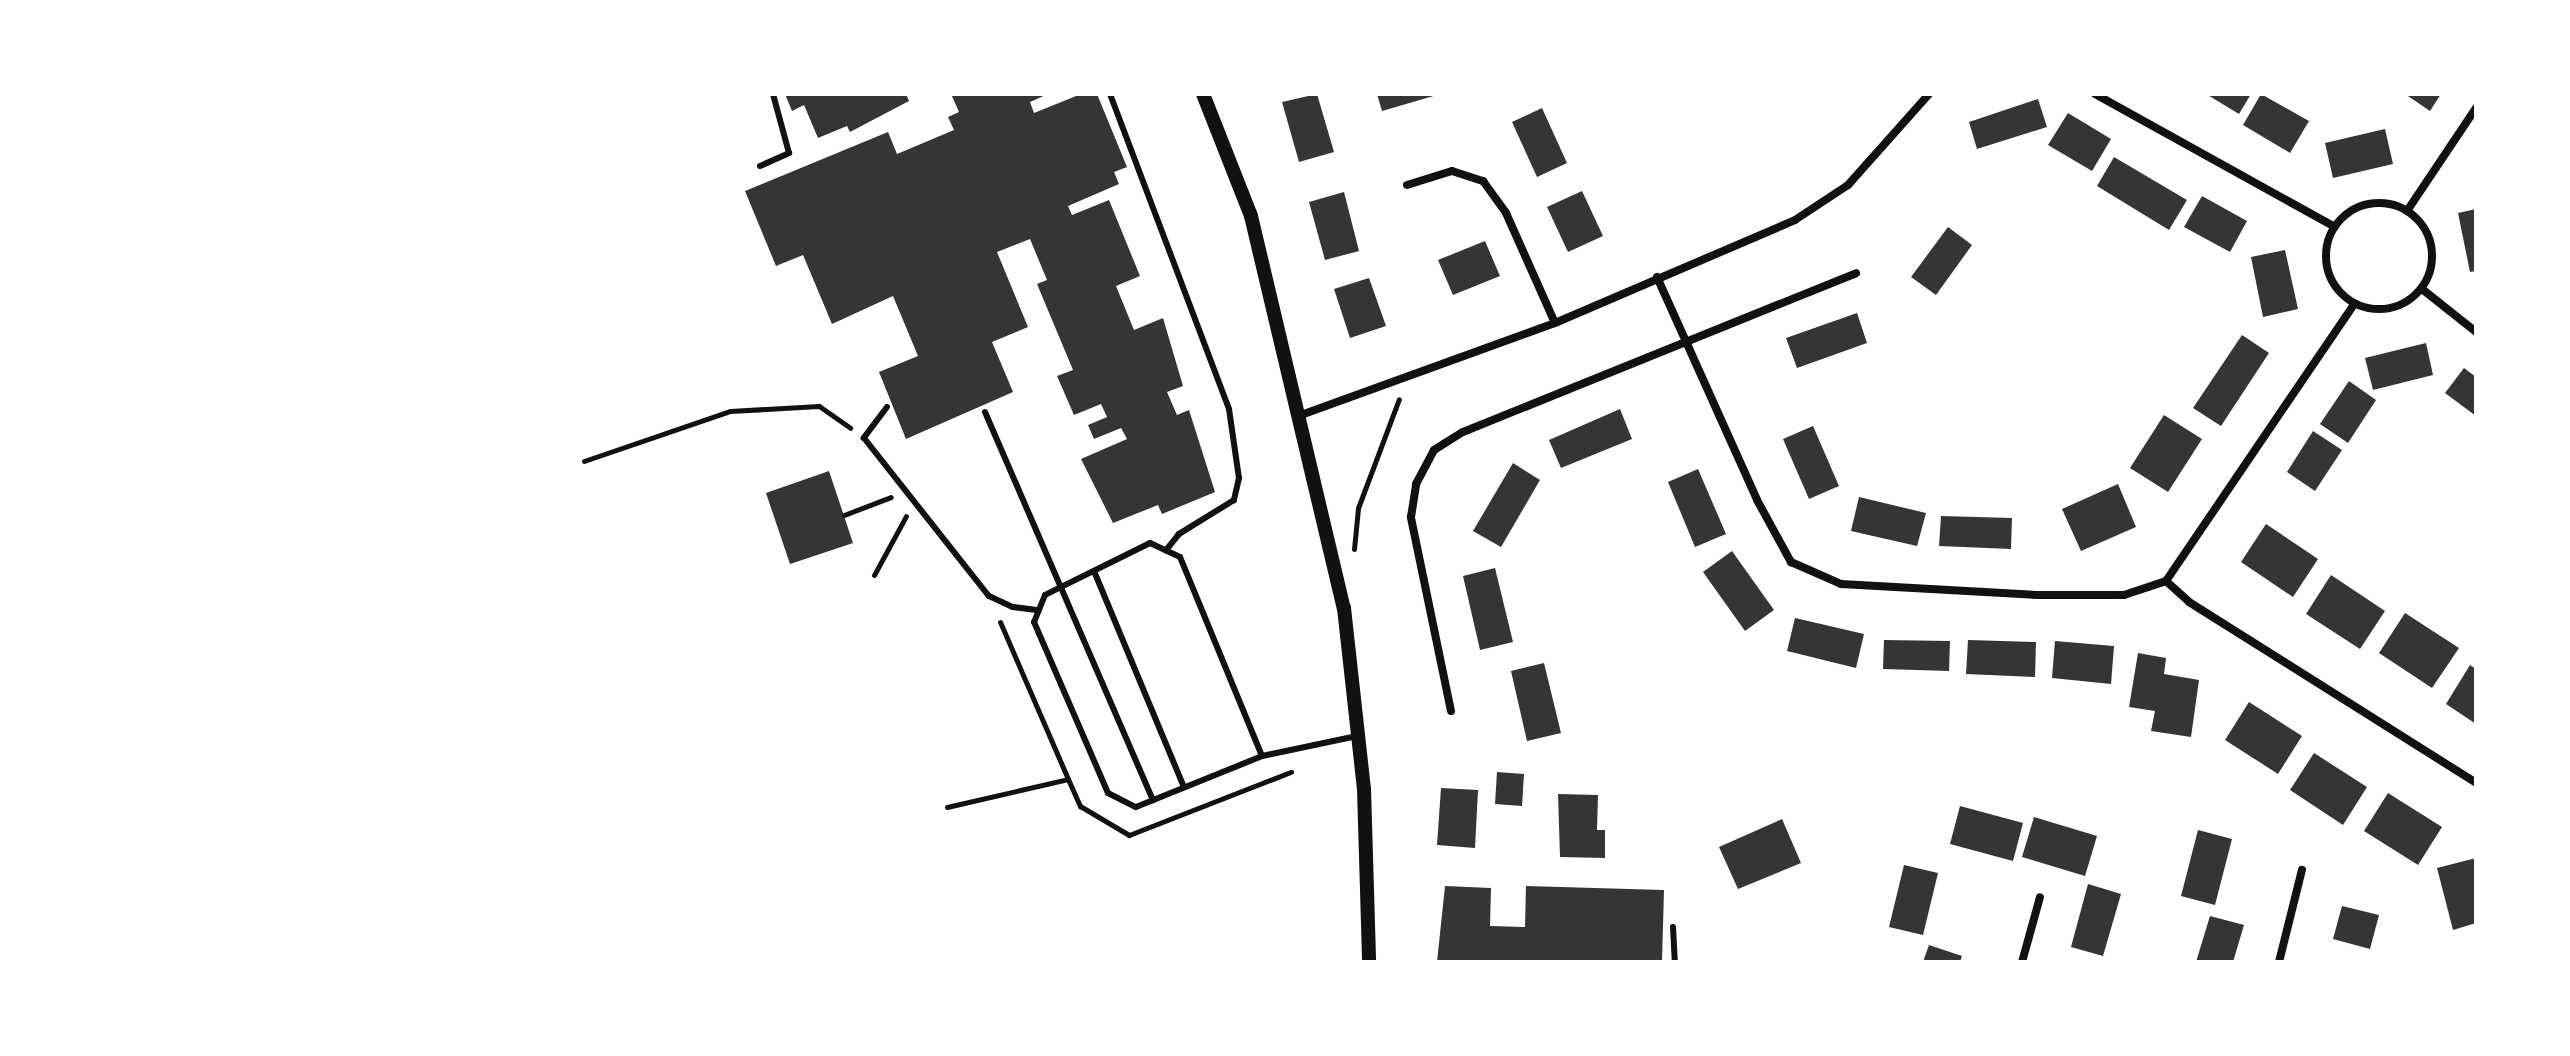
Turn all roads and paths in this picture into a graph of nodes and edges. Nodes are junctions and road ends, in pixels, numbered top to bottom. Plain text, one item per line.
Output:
1 (773, 94) edge
2 (1110, 94) edge
3 (1203, 94) edge
4 (1929, 94) edge
5 (2095, 94) edge
6 (2476, 108) edge
7 (760, 166) dead end
8 (1407, 185) dead end
9 (2407, 211) junction
10 (2335, 227) junction
11 (1856, 273) dead end
12 (1657, 277) junction
13 (2422, 289) junction
14 (2354, 304) junction
15 (1555, 323) junction
16 (2476, 332) edge
17 (1688, 343) junction
18 (1405, 381) junction
19 (887, 407) dead end
20 (985, 412) dead end
21 (1301, 415) junction
22 (864, 438) junction
23 (584, 461) dead end
24 (906, 491) junction
25 (914, 501) junction
26 (844, 515) dead end
27 (1166, 550) junction
28 (1353, 562) dead end
29 (1094, 571) junction
30 (874, 575) dead end
31 (2166, 581) junction
32 (1060, 587) junction
33 (989, 596) junction
34 (1039, 610) junction
35 (1451, 711) dead end
36 (1358, 736) junction
37 (1262, 756) junction
38 (2476, 783) edge
39 (1184, 787) junction
40 (1153, 800) junction
41 (947, 807) dead end
42 (2302, 870) dead end
43 (2040, 897) dead end
44 (1673, 927) dead end
45 (1369, 962) edge
46 (1675, 962) edge
47 (2022, 962) edge
48 (2279, 962) edge

1 - 7 lane
2 - 27 lane
3 - 21 street
4 - 12 street
5 - 10 street
6 - 9 street
8 - 15 street
9 - 10 street
9 - 13 street
10 - 14 street
11 - 17 street
12 - 15 street
12 - 17 street
13 - 14 street
13 - 16 street
14 - 31 street
15 - 18 street
17 - 31 street
17 - 35 street
18 - 21 street
18 - 28 path
19 - 22 lane
20 - 32 lane
21 - 36 street
22 - 23 path
22 - 24 lane
24 - 25 lane
24 - 26 path
25 - 30 path
25 - 33 lane
27 - 29 lane
27 - 37 lane
29 - 32 lane
29 - 39 lane
31 - 38 street
32 - 34 lane
32 - 40 lane
33 - 34 lane
33 - 41 path
34 - 40 lane
36 - 37 lane
36 - 45 street
37 - 39 lane
39 - 40 lane
42 - 48 street
43 - 47 street
44 - 46 lane

